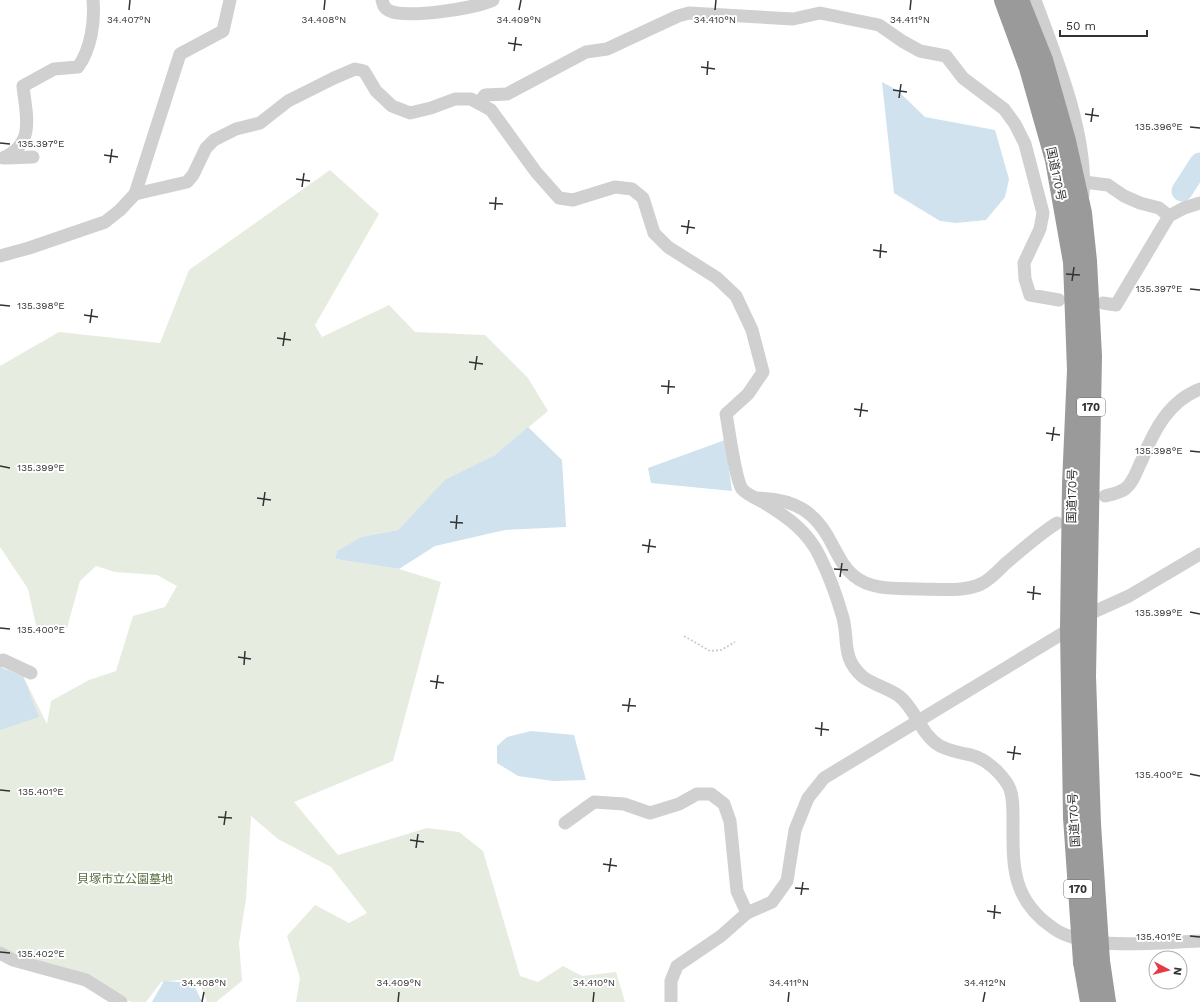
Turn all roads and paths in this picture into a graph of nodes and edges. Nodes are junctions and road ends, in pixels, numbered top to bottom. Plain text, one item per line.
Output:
1 (93, 0) edge
2 (230, 0) edge
3 (493, 0) edge
4 (1004, 0) edge
5 (1019, 0) edge
6 (1035, 0) edge
7 (383, 1) edge
8 (479, 103) junction
9 (33, 157) dead end
10 (1, 158) edge
11 (1084, 182) junction
12 (135, 194) junction
13 (1200, 203) edge
14 (1082, 213) junction
15 (1169, 216) junction
16 (0, 256) edge
17 (1059, 300) dead end
18 (1103, 303) dead end
19 (1200, 389) edge
20 (1105, 496) dead end
21 (755, 498) junction
22 (1057, 524) dead end
23 (1200, 554) edge
24 (1089, 614) junction
25 (1070, 629) junction
26 (684, 636) dead end
27 (735, 642) dead end
28 (0, 661) edge
29 (30, 673) dead end
30 (918, 722) junction
31 (1082, 820) junction
32 (565, 823) dead end
33 (748, 913) junction
34 (1200, 941) edge
35 (0, 953) edge
36 (1091, 961) junction
37 (121, 1002) edge
38 (671, 1002) edge
39 (1090, 1002) edge
40 (1106, 1002) edge

1 - 10 street
2 - 12 street
3 - 7 street
4 - 25 highway, 国道170号 / 170
5 - 14 highway, 国道170号 / 170
6 - 11 street
8 - 12 street
8 - 17 street
8 - 21 street
9 - 10 street
11 - 14 street
11 - 15 street
12 - 16 street
13 - 15 street
14 - 24 highway, 国道170号 / 170
15 - 18 street
19 - 20 street
21 - 22 street
21 - 30 street
23 - 24 street
24 - 25 street
24 - 31 highway, 国道170号 / 170
25 - 30 street
25 - 31 highway, 国道170号 / 170
26 - 27 path
28 - 29 street
30 - 33 street
30 - 34 street
31 - 36 highway, 国道170号 / 170, bridge
32 - 33 street
33 - 38 street
35 - 37 street
36 - 39 highway, 国道170号 / 170
36 - 40 highway, 国道170号 / 170

